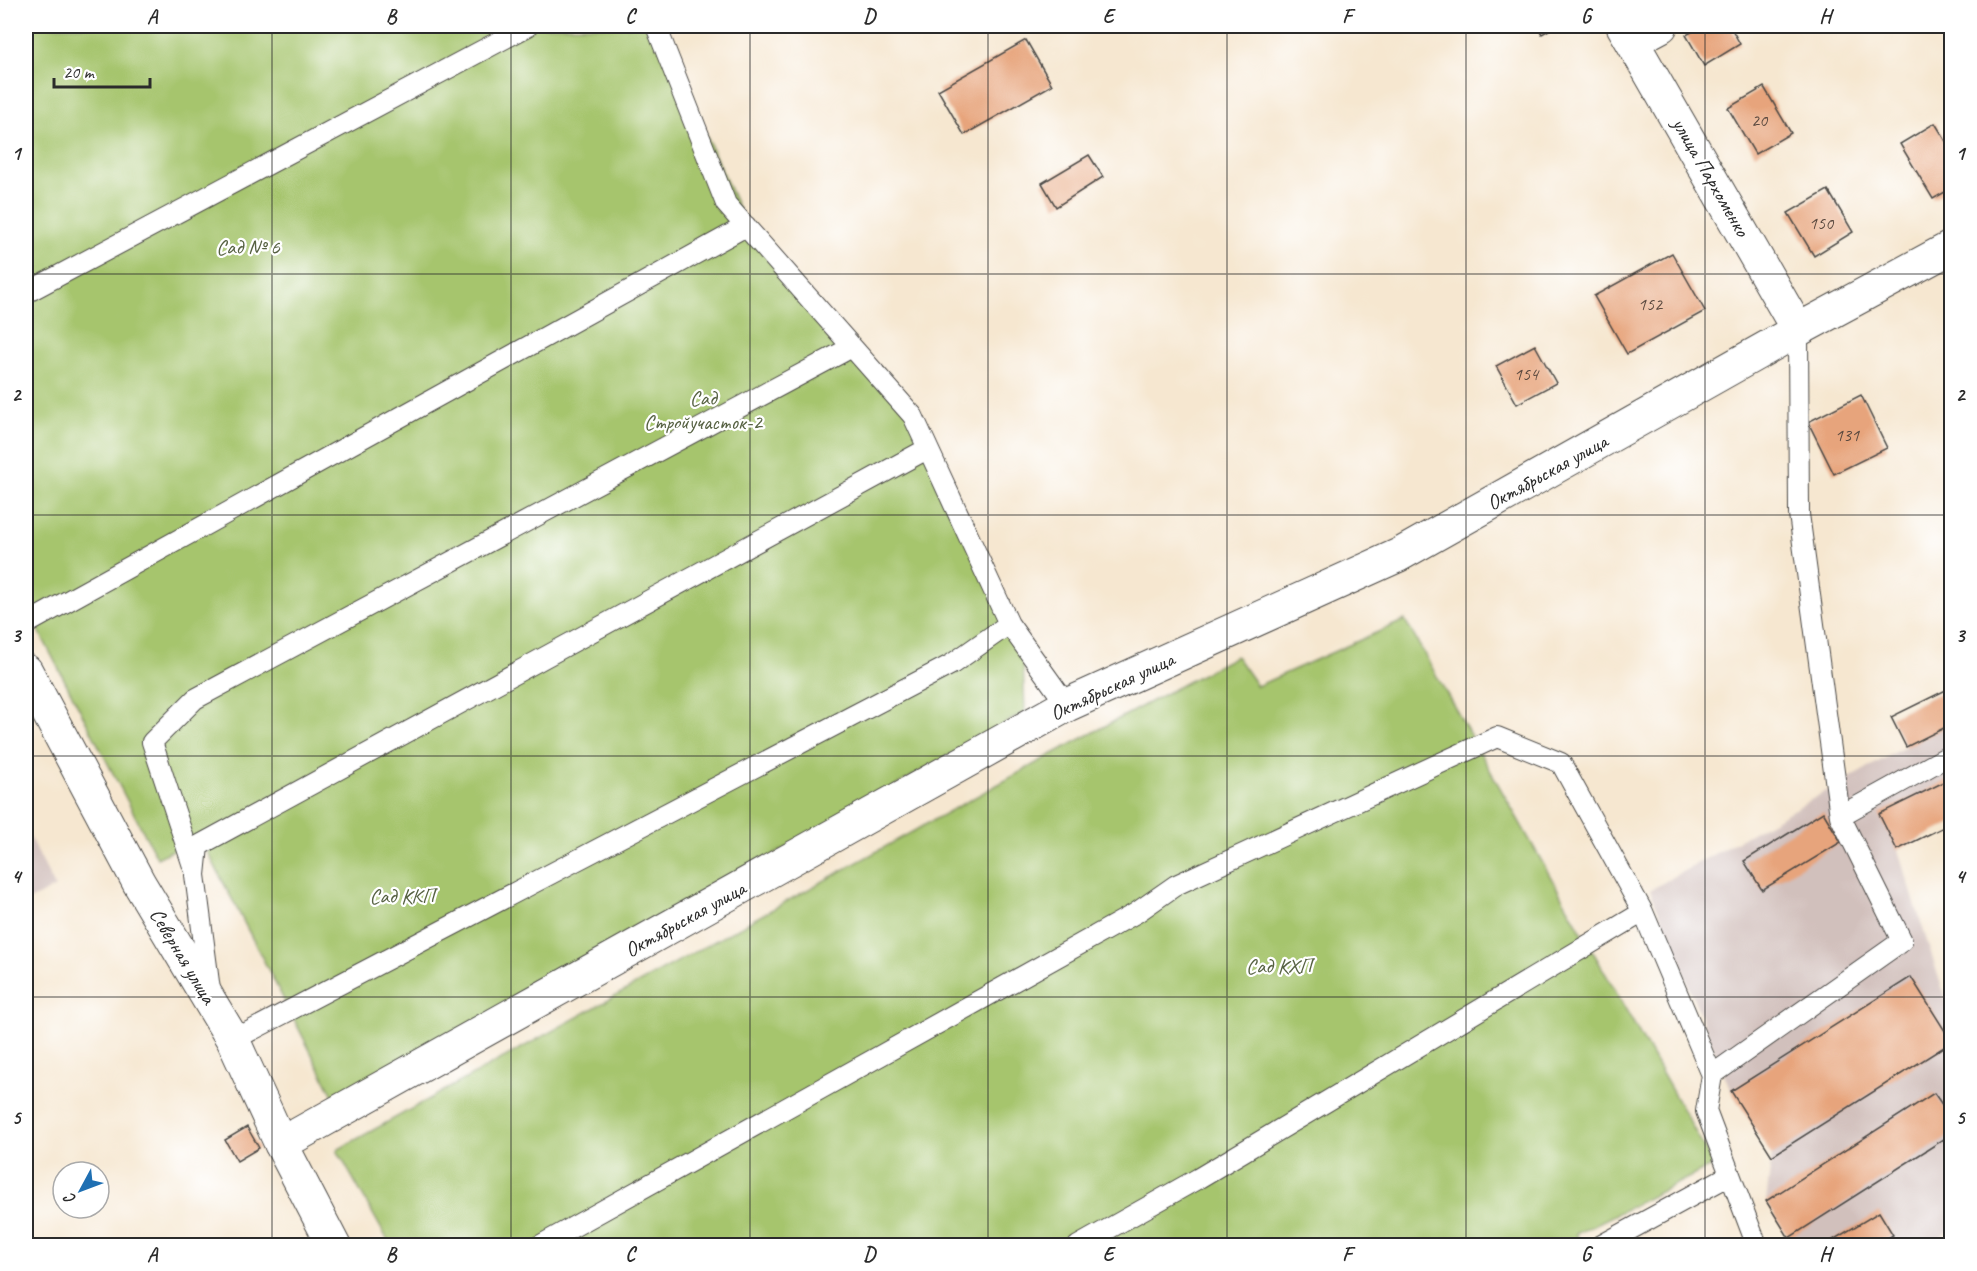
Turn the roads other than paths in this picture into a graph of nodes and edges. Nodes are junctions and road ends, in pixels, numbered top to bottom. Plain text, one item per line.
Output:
1 (528, 26) edge
2 (656, 26) edge
3 (1639, 31) edge
4 (746, 226) junction
5 (1952, 247) edge
6 (26, 293) edge
7 (1798, 330) junction
8 (852, 347) junction
9 (927, 449) junction
10 (26, 624) edge
11 (1009, 624) junction
12 (30, 687) edge
13 (1067, 705) junction
14 (1952, 754) edge
15 (1840, 816) junction
16 (195, 875) junction
17 (1643, 912) junction
18 (212, 1004) junction
19 (233, 1040) junction
20 (1712, 1075) junction
21 (281, 1144) junction
22 (1730, 1175) junction
23 (334, 1245) edge
24 (539, 1245) edge
25 (1078, 1245) edge
26 (1600, 1245) edge
27 (1756, 1245) edge

1 - 6 lane
2 - 4 lane
3 - 7 street, улица Пархоменко
4 - 8 lane
4 - 10 lane
5 - 7 street, Октябрьская улица
7 - 13 street, Октябрьская улица
7 - 15 lane
8 - 9 lane
8 - 16 lane
9 - 11 lane
9 - 16 lane
11 - 13 lane
11 - 19 lane
12 - 18 street, Северная улица
13 - 21 street, Октябрьская улица
14 - 15 lane
15 - 20 lane
16 - 18 lane
17 - 20 lane
17 - 24 lane
17 - 25 lane
18 - 19 street, Северная улица
19 - 21 street, Северная улица
20 - 22 lane
21 - 23 street, Северная улица
22 - 26 lane
22 - 27 lane

